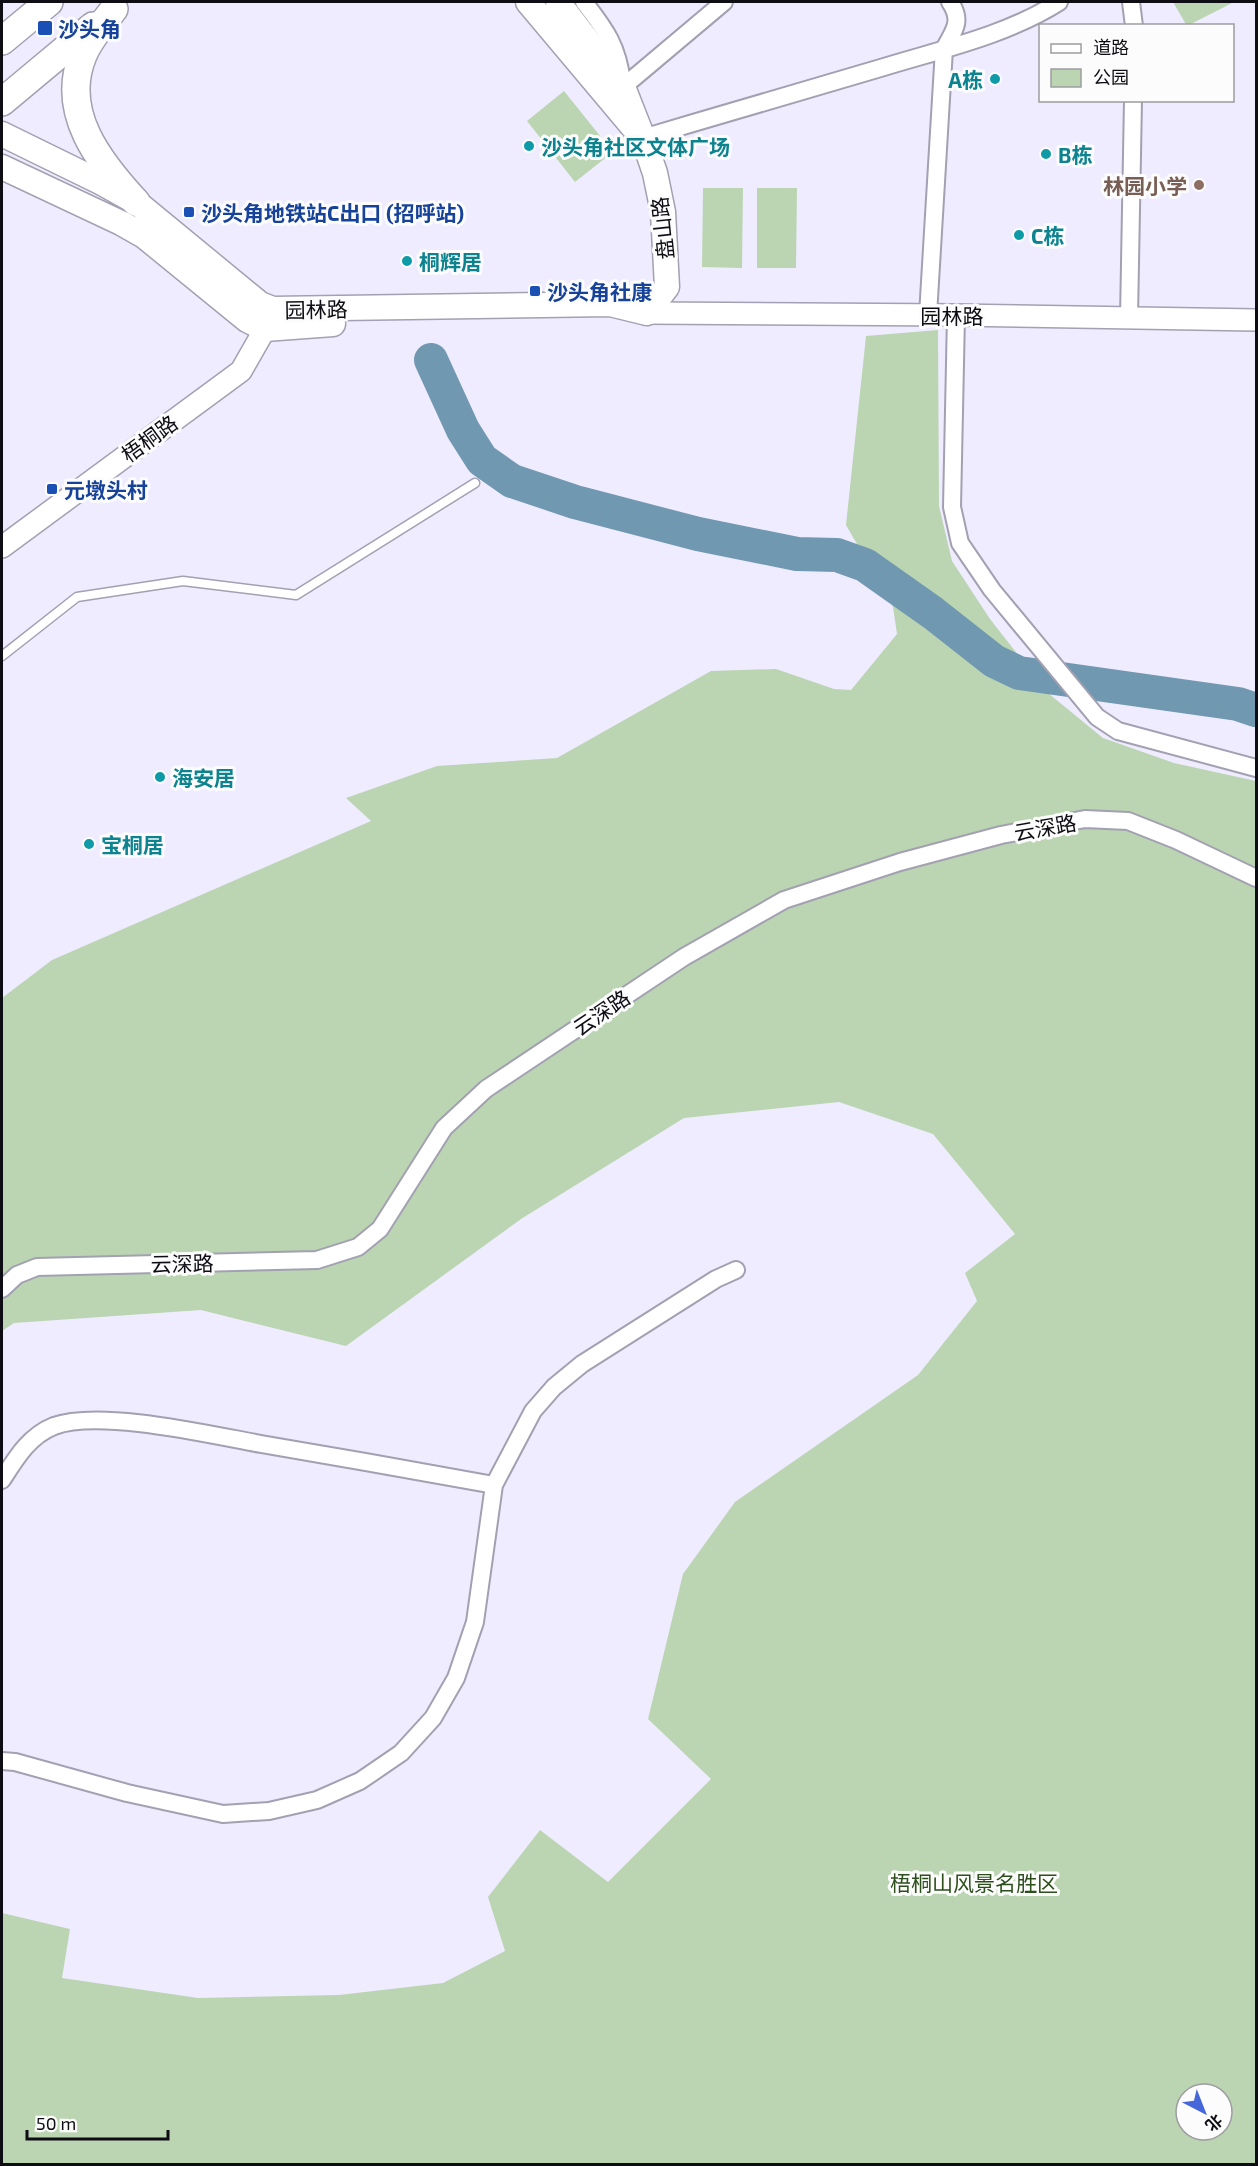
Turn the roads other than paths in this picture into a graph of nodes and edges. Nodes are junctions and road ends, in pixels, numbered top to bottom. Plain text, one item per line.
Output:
1 (49, 2) edge
2 (528, 2) edge
3 (558, 2) edge
4 (584, 2) edge
5 (724, 2) edge
6 (950, 2) edge
7 (1059, 2) edge
8 (1131, 2) edge
9 (118, 5) edge
10 (1134, 24) edge
11 (5, 34) edge
12 (944, 49) junction
13 (622, 87) junction
14 (2, 102) edge
15 (1133, 102) edge
16 (2, 134) edge
17 (643, 138) junction
18 (2, 167) edge
19 (136, 202) junction
20 (647, 313) junction
21 (928, 315) junction
22 (956, 315) junction
23 (1129, 318) junction
24 (269, 319) junction
25 (1257, 320) edge
26 (475, 483) dead end
27 (2, 547) edge
28 (2, 656) edge
29 (1257, 768) edge
30 (1257, 878) edge
31 (736, 1270) dead end
32 (2, 1289) edge
33 (2, 1480) edge
34 (494, 1485) junction
35 (2, 1761) edge

1 - 11 main road
2 - 17 main road, 盘山路
3 - 13 main road, 盘山路
4 - 13 street
5 - 13 street
6 - 12 street
7 - 12 street
8 - 10 street
9 - 14 main road
9 - 19 main road
12 - 17 street
12 - 21 street
13 - 17 main road, 盘山路
15 - 23 street
16 - 19 main road, 园林路
17 - 20 main road, 盘山路
18 - 24 main road, 园林路
19 - 24 main road, 园林路
20 - 21 street, 园林路
20 - 24 main road, 园林路
21 - 22 street, 园林路
22 - 23 street, 园林路
22 - 29 street
23 - 25 street, 园林路
24 - 27 street, 梧桐路
26 - 28 lane
30 - 32 street, 云深路
31 - 34 street
33 - 34 street
34 - 35 street

